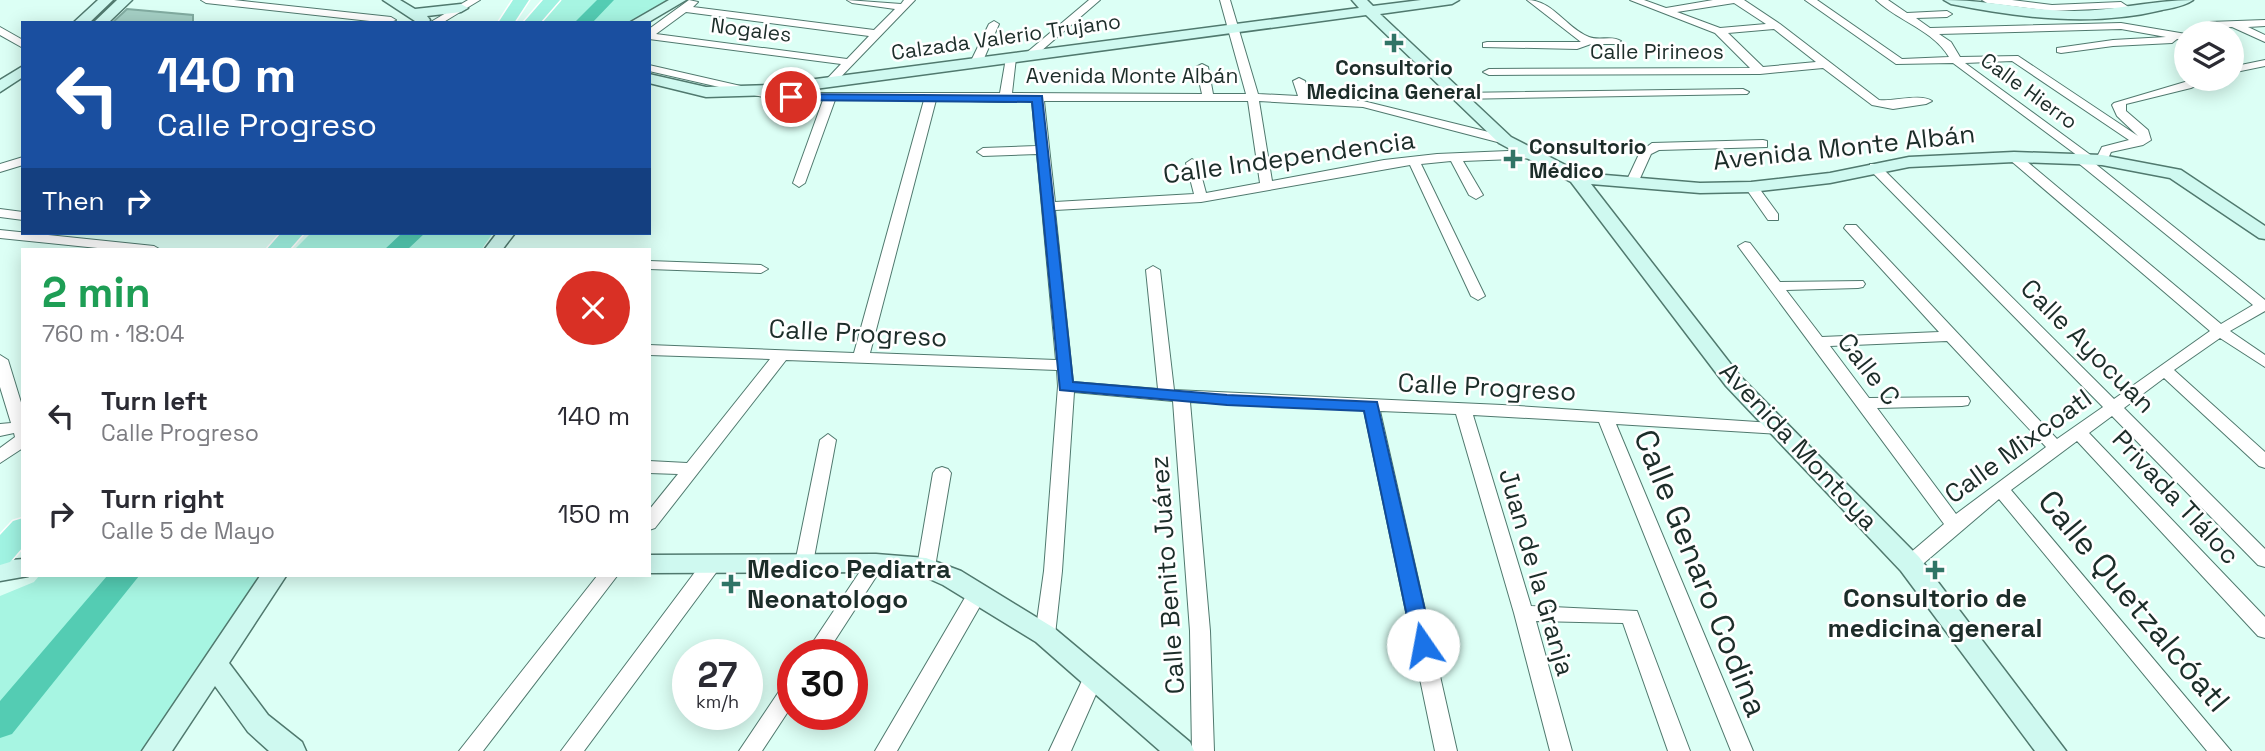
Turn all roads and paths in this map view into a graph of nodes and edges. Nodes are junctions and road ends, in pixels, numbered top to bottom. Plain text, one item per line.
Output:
1 (106, 0) edge
2 (125, 0) edge
3 (206, 0) edge
4 (390, 0) edge
5 (475, 0) edge
6 (521, 0) edge
7 (552, 0) edge
8 (695, 0) edge
9 (852, 0) edge
10 (1095, 0) edge
11 (1225, 0) edge
12 (1452, 0) edge
13 (1532, 0) edge
14 (1634, 0) edge
15 (1735, 0) edge
16 (1811, 0) edge
17 (1881, 0) edge
18 (1987, 0) edge
19 (2186, 0) edge
20 (2159, 3) edge
21 (907, 4) edge
22 (2048, 4) edge
23 (682, 5) edge
24 (1364, 5) edge
25 (1949, 7) edge
26 (461, 8) junction
27 (2126, 9) junction
28 (1661, 11) junction
29 (412, 14) junction
30 (1902, 16) junction
31 (2221, 16) dead end
32 (391, 20) dead end
33 (82, 21) edge
34 (102, 21) edge
35 (428, 21) edge
36 (437, 21) edge
37 (453, 21) edge
38 (507, 21) edge
39 (533, 21) edge
40 (641, 21) edge
41 (2229, 21) edge
42 (2265, 23) edge
43 (994, 24) dead end
44 (2244, 24) edge
45 (1776, 26) junction
46 (1234, 28) junction
47 (2244, 29) edge
48 (1719, 30) junction
49 (1926, 31) junction
50 (651, 33) edge
51 (877, 34) junction
52 (2, 35) edge
53 (651, 35) edge
54 (2265, 39) edge
55 (1587, 41) junction
56 (1616, 41) dead end
57 (21, 44) edge
58 (1487, 45) dead end
59 (1029, 56) junction
60 (1012, 58) junction
61 (1954, 59) junction
62 (847, 62) junction
63 (2080, 62) dead end
64 (976, 63) junction
65 (2265, 63) edge
66 (1826, 64) junction
67 (1202, 67) dead end
68 (2244, 67) edge
69 (651, 68) edge
70 (1760, 71) junction
71 (21, 72) edge
72 (1489, 72) dead end
73 (651, 78) edge
74 (1299, 81) dead end
75 (830, 82) junction
76 (0, 88) edge
77 (2174, 89) edge
78 (21, 90) edge
79 (755, 91) junction
80 (706, 92) junction
81 (1743, 93) dead end
82 (651, 94) edge
83 (1457, 96) junction
84 (1208, 97) junction
85 (1253, 98) junction
86 (829, 99) junction
87 (930, 99) junction
88 (1005, 99) junction
89 (1038, 99) junction
90 (1305, 100) junction
91 (1926, 101) dead end
92 (0, 104) edge
93 (1505, 140) junction
94 (2139, 142) junction
95 (1763, 144) dead end
96 (1042, 150) junction
97 (983, 152) dead end
98 (1535, 154) junction
99 (2014, 157) junction
100 (1455, 158) junction
101 (2091, 159) junction
102 (1414, 161) junction
103 (21, 162) edge
104 (1192, 163) dead end
105 (1874, 167) junction
106 (0, 168) edge
107 (1577, 178) junction
108 (1632, 182) junction
109 (799, 183) dead end
110 (1267, 187) junction
111 (1751, 187) junction
112 (1476, 195) dead end
113 (1201, 198) junction
114 (1049, 206) junction
115 (0, 213) edge
116 (21, 216) edge
117 (1773, 217) dead end
118 (1851, 228) dead end
119 (0, 234) edge
120 (2265, 234) edge
121 (291, 235) edge
122 (1745, 246) dead end
123 (134, 248) edge
124 (279, 248) edge
125 (651, 265) edge
126 (761, 269) dead end
127 (1153, 270) dead end
128 (1858, 284) dead end
129 (1776, 286) junction
130 (1478, 296) dead end
131 (2264, 305) edge
132 (2220, 331) junction
133 (1949, 336) junction
134 (1817, 342) junction
135 (651, 350) edge
136 (783, 353) junction
137 (860, 357) junction
138 (0, 359) edge
139 (2265, 362) edge
140 (1065, 365) junction
141 (2164, 370) junction
142 (4, 383) edge
143 (1066, 386) junction
144 (1174, 396) junction
145 (1962, 401) dead end
146 (1867, 403) junction
147 (1371, 406) junction
148 (2112, 408) junction
149 (1463, 409) junction
150 (1605, 418) junction
151 (1780, 428) junction
152 (0, 430) edge
153 (21, 431) edge
154 (2077, 431) junction
155 (21, 434) edge
156 (21, 435) edge
157 (828, 440) dead end
158 (2056, 448) junction
159 (0, 457) edge
160 (2265, 462) edge
161 (651, 467) edge
162 (692, 469) junction
163 (942, 473) dead end
164 (2001, 490) junction
165 (651, 520) edge
166 (1953, 523) junction
167 (21, 530) edge
168 (0, 554) edge
169 (2265, 560) edge
170 (804, 563) junction
171 (876, 563) junction
172 (651, 564) edge
173 (1910, 564) junction
174 (711, 565) junction
175 (926, 567) junction
176 (21, 568) edge
177 (0, 572) edge
178 (272, 577) edge
179 (607, 577) edge
180 (977, 594) junction
181 (1524, 613) junction
182 (2265, 630) edge
183 (1045, 635) junction
184 (825, 639) edge
185 (214, 664) junction
186 (1094, 676) junction
187 (777, 711) edge
188 (156, 751) edge
189 (292, 751) edge
190 (470, 751) edge
191 (572, 751) edge
192 (750, 751) edge
193 (886, 751) edge
194 (1060, 751) edge
195 (1180, 751) edge
196 (1203, 751) edge
197 (1446, 751) edge
198 (1560, 751) edge
199 (1679, 751) edge
200 (1742, 751) edge
201 (2052, 751) edge
202 (2220, 751) edge

1 - 33 street
2 - 34 street
3 - 32 street
4 - 29 street
5 - 26 street
6 - 38 main road
7 - 39 main road
8 - 23 street
9 - 21 street
10 - 59 street
11 - 46 street
12 - 24 street, Calzada Valerio Trujano
13 - 55 street
14 - 28 street
15 - 28 street
15 - 45 street
16 - 61 street
17 - 30 street, Calle Hierro
18 - 22 street
19 - 20 street
20 - 27 street
21 - 51 street
22 - 27 street
23 - 40 street
23 - 50 street
23 - 51 street
24 - 46 street, Calzada Valerio Trujano
24 - 83 street, Avenida Montoya
25 - 27 street
25 - 30 street
26 - 29 street
26 - 36 street
26 - 37 street
28 - 48 street
29 - 35 street
30 - 49 street, Calle Hierro
31 - 41 street
42 - 44 street
43 - 64 street
45 - 48 street
45 - 66 street
46 - 59 street, Calzada Valerio Trujano
46 - 85 street
47 - 54 street
48 - 70 street
49 - 61 street, Calle Hierro
49 - 63 street
51 - 62 street
52 - 57 street
53 - 62 street, Nogales
55 - 56 street
55 - 58 street
59 - 60 street, Calzada Valerio Trujano
60 - 64 street, Calzada Valerio Trujano
60 - 88 street
61 - 94 street
61 - 101 street, Calle Hierro
62 - 75 street
64 - 75 street, Calzada Valerio Trujano
65 - 68 street
66 - 70 street, Calle Pirineos
66 - 91 street
67 - 84 street
69 - 79 street, Avenida Monte Albán
70 - 72 street, Calle Pirineos
71 - 76 street
73 - 80 street, Calzada Valerio Trujano
74 - 90 street
75 - 79 street, Calzada Valerio Trujano
77 - 94 street
78 - 92 street
79 - 80 street, Calzada Valerio Trujano
79 - 86 street, Avenida Monte Albán
80 - 82 street
81 - 83 street
83 - 93 street, Avenida Montoya
84 - 85 street, Avenida Monte Albán
84 - 89 street, Avenida Monte Albán
85 - 90 street, Avenida Monte Albán
85 - 110 street
86 - 87 street, Avenida Monte Albán
86 - 109 street
87 - 88 street, Avenida Monte Albán
87 - 137 street
88 - 89 street, Avenida Monte Albán
89 - 96 street
90 - 93 street, Avenida Monte Albán
93 - 98 street, Avenida Montoya
94 - 101 street
95 - 108 street
96 - 97 street
96 - 114 street
98 - 100 street, Calle Independencia
98 - 107 street, Avenida Montoya
99 - 101 street, Avenida Monte Albán
99 - 105 street, Avenida Monte Albán
99 - 132 street
100 - 102 street, Calle Independencia
100 - 112 street
101 - 120 street, Avenida Monte Albán
101 - 131 street, Calle Hierro
102 - 110 street, Calle Independencia
102 - 130 street
103 - 106 street
104 - 113 street
105 - 111 street, Avenida Monte Albán
105 - 148 street, Calle Ayocuan
107 - 108 street, Avenida Monte Albán
107 - 151 street, Avenida Montoya
108 - 111 street, Avenida Monte Albán
110 - 113 street, Calle Independencia
111 - 117 street
113 - 114 street, Calle Independencia
114 - 140 street
115 - 116 street
118 - 133 street
119 - 123 street
121 - 124 main road
122 - 129 street, Calle C
125 - 126 street
127 - 144 street, Calle Benito Juárez
128 - 129 street
129 - 134 street, Calle C
131 - 132 street, Calle Mixcoatl
132 - 139 street
132 - 141 street, Calle Mixcoatl
133 - 134 street
133 - 158 street
134 - 146 street, Calle C
135 - 136 street, Calle Progreso
136 - 137 street, Calle Progreso
136 - 162 street
137 - 140 street, Calle Progreso
138 - 142 street
140 - 143 street
141 - 148 street, Calle Mixcoatl
141 - 160 street
142 - 153 street
143 - 144 street, Calle Progreso
143 - 183 street
144 - 147 street, Calle Progreso
144 - 196 street, Calle Benito Juárez
145 - 146 street
146 - 166 street, Calle C
147 - 149 street, Calle Progreso
147 - 197 street
148 - 154 street, Calle Mixcoatl
148 - 169 street, Calle Ayocuan
149 - 150 street, Calle Progreso
149 - 181 street, Juan de la Granja
150 - 151 street, Calle Progreso
150 - 200 street, Calle Genaro Codina
151 - 173 street, Avenida Montoya
152 - 155 street
154 - 158 street, Calle Mixcoatl
154 - 182 street, Privada Tláloc
156 - 159 street
157 - 170 street
158 - 164 street, Calle Mixcoatl
161 - 162 street
162 - 165 street
163 - 175 street
164 - 166 street, Calle Mixcoatl
164 - 202 street, Calle Quetzalcóatl
166 - 173 street, Calle Mixcoatl
167 - 168 main road
170 - 171 street
170 - 174 street
171 - 175 street
171 - 184 street
172 - 174 street
173 - 201 street, Avenida Montoya
174 - 191 street
175 - 180 street
176 - 177 street
178 - 185 street
179 - 190 street
180 - 183 street
180 - 193 street
181 - 198 street, Juan de la Granja
181 - 199 street
183 - 186 street
185 - 188 street
185 - 189 street
186 - 194 street
186 - 195 street
187 - 192 street

